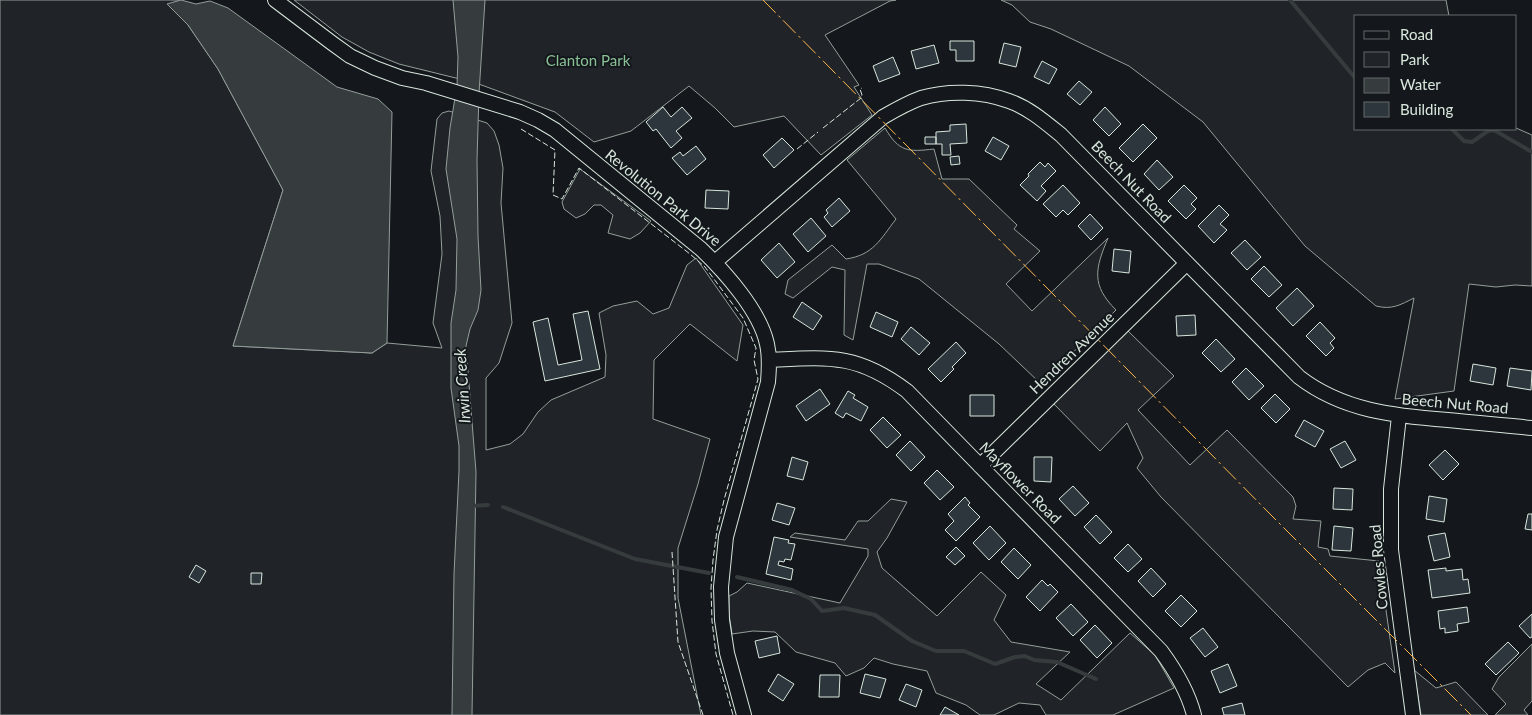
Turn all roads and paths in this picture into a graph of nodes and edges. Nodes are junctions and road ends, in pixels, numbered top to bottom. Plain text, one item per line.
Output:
1 (275, 0) edge
2 (715, 262) junction
3 (1186, 263) junction
4 (769, 360) junction
5 (1399, 416) junction
6 (1532, 428) edge
7 (980, 466) junction
8 (744, 715) edge
9 (1194, 715) edge
10 (1413, 715) edge

1 - 2 street, Revolution Park Drive
2 - 3 street, Beech Nut Road
2 - 4 street, Revolution Park Drive
3 - 5 street, Beech Nut Road
3 - 7 street, Hendren Avenue
4 - 7 street, Mayflower Road
4 - 8 street, Revolution Park Drive
5 - 6 street, Beech Nut Road
5 - 10 street, Cowles Road
7 - 9 street, Mayflower Road

